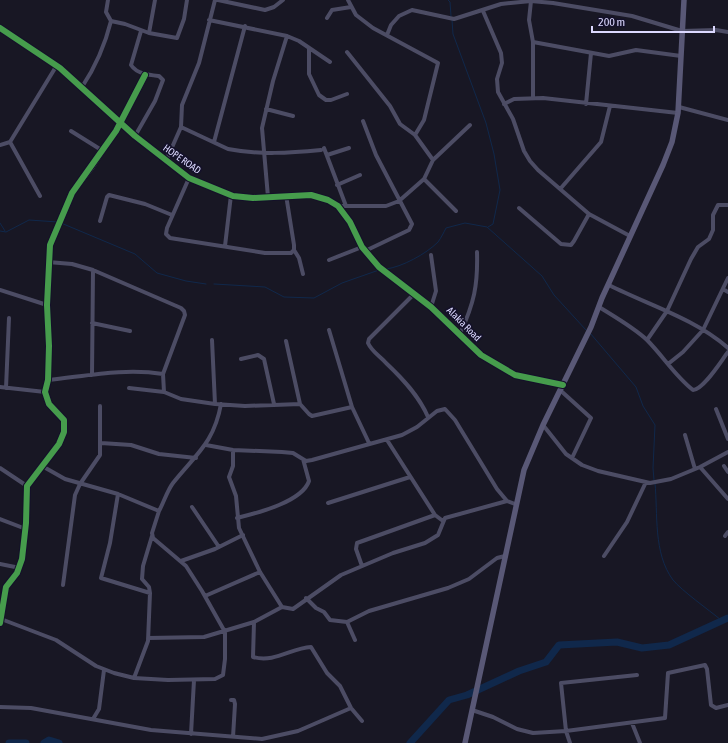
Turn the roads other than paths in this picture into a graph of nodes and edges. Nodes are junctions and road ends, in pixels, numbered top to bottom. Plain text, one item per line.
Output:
1 (107, 0) edge
2 (155, 0) edge
3 (187, 0) edge
4 (216, 0) edge
5 (284, 0) edge
6 (348, 0) edge
7 (684, 0) edge
8 (531, 1) junction
9 (553, 1) edge
10 (351, 7) junction
11 (484, 10) junction
12 (327, 18) dead end
13 (209, 20) junction
14 (111, 21) junction
15 (245, 26) junction
16 (0, 28) edge
17 (141, 31) junction
18 (682, 31) junction
19 (728, 32) edge
20 (149, 33) junction
21 (387, 35) junction
22 (287, 36) junction
23 (533, 42) junction
24 (309, 48) junction
25 (347, 52) dead end
26 (591, 53) junction
27 (681, 56) junction
28 (330, 62) dead end
29 (57, 65) junction
30 (145, 75) junction
31 (82, 87) junction
32 (347, 94) dead end
33 (533, 98) junction
34 (504, 104) junction
35 (586, 104) junction
36 (610, 106) junction
37 (679, 107) junction
38 (266, 109) junction
39 (678, 114) junction
40 (293, 116) dead end
41 (728, 120) edge
42 (363, 121) dead end
43 (121, 123) junction
44 (470, 125) dead end
45 (181, 127) junction
46 (71, 131) dead end
47 (415, 135) junction
48 (135, 136) junction
49 (10, 142) junction
50 (214, 142) junction
51 (0, 145) edge
52 (349, 148) dead end
53 (103, 150) junction
54 (264, 153) junction
55 (327, 155) junction
56 (433, 160) junction
57 (166, 161) junction
58 (360, 175) dead end
59 (189, 178) junction
60 (424, 179) junction
61 (337, 185) junction
62 (561, 188) junction
63 (231, 195) junction
64 (286, 195) junction
65 (40, 196) dead end
66 (268, 197) junction
67 (399, 201) junction
68 (728, 205) edge
69 (338, 206) junction
70 (346, 206) junction
71 (518, 208) dead end
72 (456, 211) dead end
73 (589, 214) junction
74 (172, 215) junction
75 (100, 221) dead end
76 (630, 236) junction
77 (225, 246) junction
78 (363, 249) junction
79 (294, 250) junction
80 (477, 252) dead end
81 (431, 255) dead end
82 (329, 260) dead end
83 (48, 262) junction
84 (93, 270) junction
85 (303, 274) dead end
86 (728, 278) edge
87 (608, 284) junction
88 (723, 289) junction
89 (0, 290) edge
90 (728, 292) edge
91 (414, 294) junction
92 (47, 305) junction
93 (431, 307) junction
94 (599, 307) junction
95 (668, 311) junction
96 (9, 318) dead end
97 (92, 323) junction
98 (329, 330) dead end
99 (704, 330) junction
100 (130, 331) dead end
101 (460, 334) junction
102 (212, 340) dead end
103 (647, 340) junction
104 (286, 341) dead end
105 (728, 348) edge
106 (728, 352) edge
107 (241, 358) dead end
108 (668, 364) junction
109 (163, 374) junction
110 (92, 375) junction
111 (48, 380) junction
112 (0, 387) edge
113 (6, 388) junction
114 (130, 388) dead end
115 (562, 388) junction
116 (44, 392) junction
117 (164, 392) junction
118 (215, 404) junction
119 (221, 404) junction
120 (274, 404) junction
121 (300, 404) junction
122 (100, 406) dead end
123 (352, 407) junction
124 (716, 409) dead end
125 (428, 417) junction
126 (543, 425) junction
127 (685, 435) dead end
128 (728, 439) edge
129 (387, 440) junction
130 (101, 443) junction
131 (369, 443) junction
132 (206, 446) junction
133 (233, 450) junction
134 (728, 452) edge
135 (196, 458) junction
136 (572, 458) junction
137 (303, 459) junction
138 (42, 466) junction
139 (724, 466) dead end
140 (700, 467) junction
141 (0, 468) edge
142 (695, 469) junction
143 (728, 472) edge
144 (410, 477) junction
145 (649, 483) junction
146 (80, 484) junction
147 (27, 486) junction
148 (118, 494) junction
149 (728, 499) edge
150 (507, 501) junction
151 (328, 503) dead end
152 (515, 504) junction
153 (192, 507) dead end
154 (159, 511) junction
155 (435, 515) junction
156 (237, 518) junction
157 (0, 519) edge
158 (444, 521) junction
159 (26, 530) junction
160 (152, 536) junction
161 (242, 536) junction
162 (219, 547) junction
163 (505, 556) junction
164 (604, 556) dead end
165 (181, 561) junction
166 (0, 564) edge
167 (362, 566) junction
168 (20, 568) junction
169 (260, 572) junction
170 (63, 585) dead end
171 (150, 593) junction
172 (205, 596) junction
173 (306, 598) junction
174 (282, 607) junction
175 (1, 611) edge
176 (0, 621) edge
177 (254, 622) junction
178 (347, 622) junction
179 (225, 632) junction
180 (148, 638) junction
181 (355, 640) dead end
182 (104, 670) junction
183 (637, 676) dead end
184 (134, 678) junction
185 (194, 680) junction
186 (231, 700) dead end
187 (728, 705) edge
188 (0, 708) edge
189 (351, 708) junction
190 (472, 710) junction
191 (93, 719) junction
192 (362, 721) dead end
193 (632, 723) junction
194 (566, 731) junction
195 (191, 734) junction
196 (233, 737) junction
197 (465, 743) edge
198 (570, 743) edge
199 (640, 743) edge

1 - 14 street
2 - 20 street
3 - 20 street
4 - 5 street
4 - 13 street
6 - 10 street
7 - 18 street
8 - 9 street
8 - 11 street
8 - 23 street
9 - 18 street
10 - 12 street
10 - 21 street
11 - 21 street
11 - 34 street
13 - 15 street
13 - 45 street
14 - 17 street
14 - 31 street
15 - 22 street
15 - 50 street
16 - 29 street, HOPE ROAD
17 - 20 street
17 - 30 street
18 - 19 street
18 - 27 street
21 - 47 street
22 - 24 street
22 - 38 street
23 - 26 street
23 - 33 street
24 - 28 street
24 - 32 street
25 - 47 street
26 - 27 street
26 - 35 street
27 - 37 street
29 - 31 street, HOPE ROAD
29 - 49 street
30 - 43 street
30 - 48 street
31 - 43 street, HOPE ROAD
33 - 34 street
33 - 35 street
34 - 62 street
35 - 36 street
36 - 39 street
36 - 62 street
37 - 39 street
37 - 41 street
38 - 40 street
38 - 54 street
39 - 76 street
42 - 67 street
43 - 48 street, HOPE ROAD
43 - 53 street
44 - 56 street
45 - 50 street
45 - 57 street
46 - 53 street
47 - 56 street
48 - 57 street, HOPE ROAD
49 - 51 street
49 - 65 street
50 - 54 street
52 - 55 street
53 - 83 street
54 - 55 street
54 - 66 street
55 - 61 street
56 - 60 street
57 - 59 street, HOPE ROAD
58 - 61 street
59 - 63 street, HOPE ROAD
59 - 74 street
60 - 67 street
60 - 72 street
61 - 70 street
62 - 73 street
63 - 66 street, HOPE ROAD
63 - 77 street
64 - 66 street, HOPE ROAD
64 - 69 street, HOPE ROAD
64 - 79 street
67 - 70 street
67 - 78 street
68 - 95 street
69 - 70 street
69 - 78 street, HOPE ROAD
71 - 73 street
73 - 76 street
74 - 75 street
74 - 77 street
76 - 87 street
77 - 79 street
78 - 82 street
78 - 91 street, Alakia Road
79 - 85 street
80 - 101 street
81 - 93 street
83 - 84 street
83 - 92 street
84 - 97 street
84 - 109 street
86 - 88 street
87 - 94 street
87 - 95 street
88 - 90 street
88 - 99 street
89 - 92 street
91 - 93 street, Alakia Road
91 - 125 street
92 - 111 street
93 - 101 street, Alakia Road
94 - 103 street
94 - 115 street
95 - 99 street
95 - 103 street
96 - 113 street
97 - 100 street
97 - 110 street
98 - 123 street
99 - 105 street
99 - 108 street
101 - 115 street, Alakia Road
102 - 118 street
103 - 108 street
104 - 121 street
106 - 108 street
107 - 120 street
109 - 110 street
109 - 117 street
110 - 111 street
111 - 116 street
112 - 113 street
113 - 116 street
114 - 117 street
115 - 126 street
115 - 136 street
116 - 138 street
117 - 118 street
118 - 119 street
119 - 120 street
119 - 132 street
120 - 121 street
121 - 123 street
122 - 130 street
123 - 131 street
124 - 128 street
125 - 129 street
125 - 150 street
126 - 136 street
126 - 152 street
127 - 142 street
129 - 131 street
129 - 144 street
130 - 135 street
130 - 146 street
131 - 137 street
132 - 133 street
132 - 135 street
133 - 137 street
133 - 156 street
134 - 140 street
135 - 154 street
136 - 145 street
137 - 156 street
138 - 146 street
138 - 147 street
139 - 143 street
140 - 142 street
140 - 149 street
141 - 147 street
142 - 145 street
144 - 151 street
144 - 155 street
145 - 164 street
146 - 148 street
146 - 170 street
147 - 159 street
148 - 154 street
148 - 171 street
150 - 152 street
150 - 158 street
152 - 163 street
153 - 162 street
154 - 160 street
155 - 158 street
155 - 167 street
156 - 161 street
157 - 159 street
158 - 167 street
159 - 168 street
160 - 165 street
160 - 171 street
161 - 162 street
161 - 169 street
162 - 165 street
163 - 178 street
163 - 190 street
165 - 172 street
166 - 168 street
167 - 173 street
168 - 175 street
169 - 172 street
169 - 174 street
171 - 180 street
172 - 179 street
173 - 174 street
173 - 178 street
174 - 177 street
175 - 176 street
176 - 182 street
177 - 179 street
177 - 189 street
178 - 181 street
179 - 180 street
179 - 185 street
180 - 184 street
182 - 184 street
182 - 191 street
183 - 194 street
184 - 185 street
185 - 195 street
186 - 196 street
187 - 193 street
188 - 191 street
189 - 192 street
189 - 196 street
190 - 194 street
190 - 197 street
191 - 195 street
193 - 194 street
193 - 199 street
194 - 198 street
195 - 196 street

